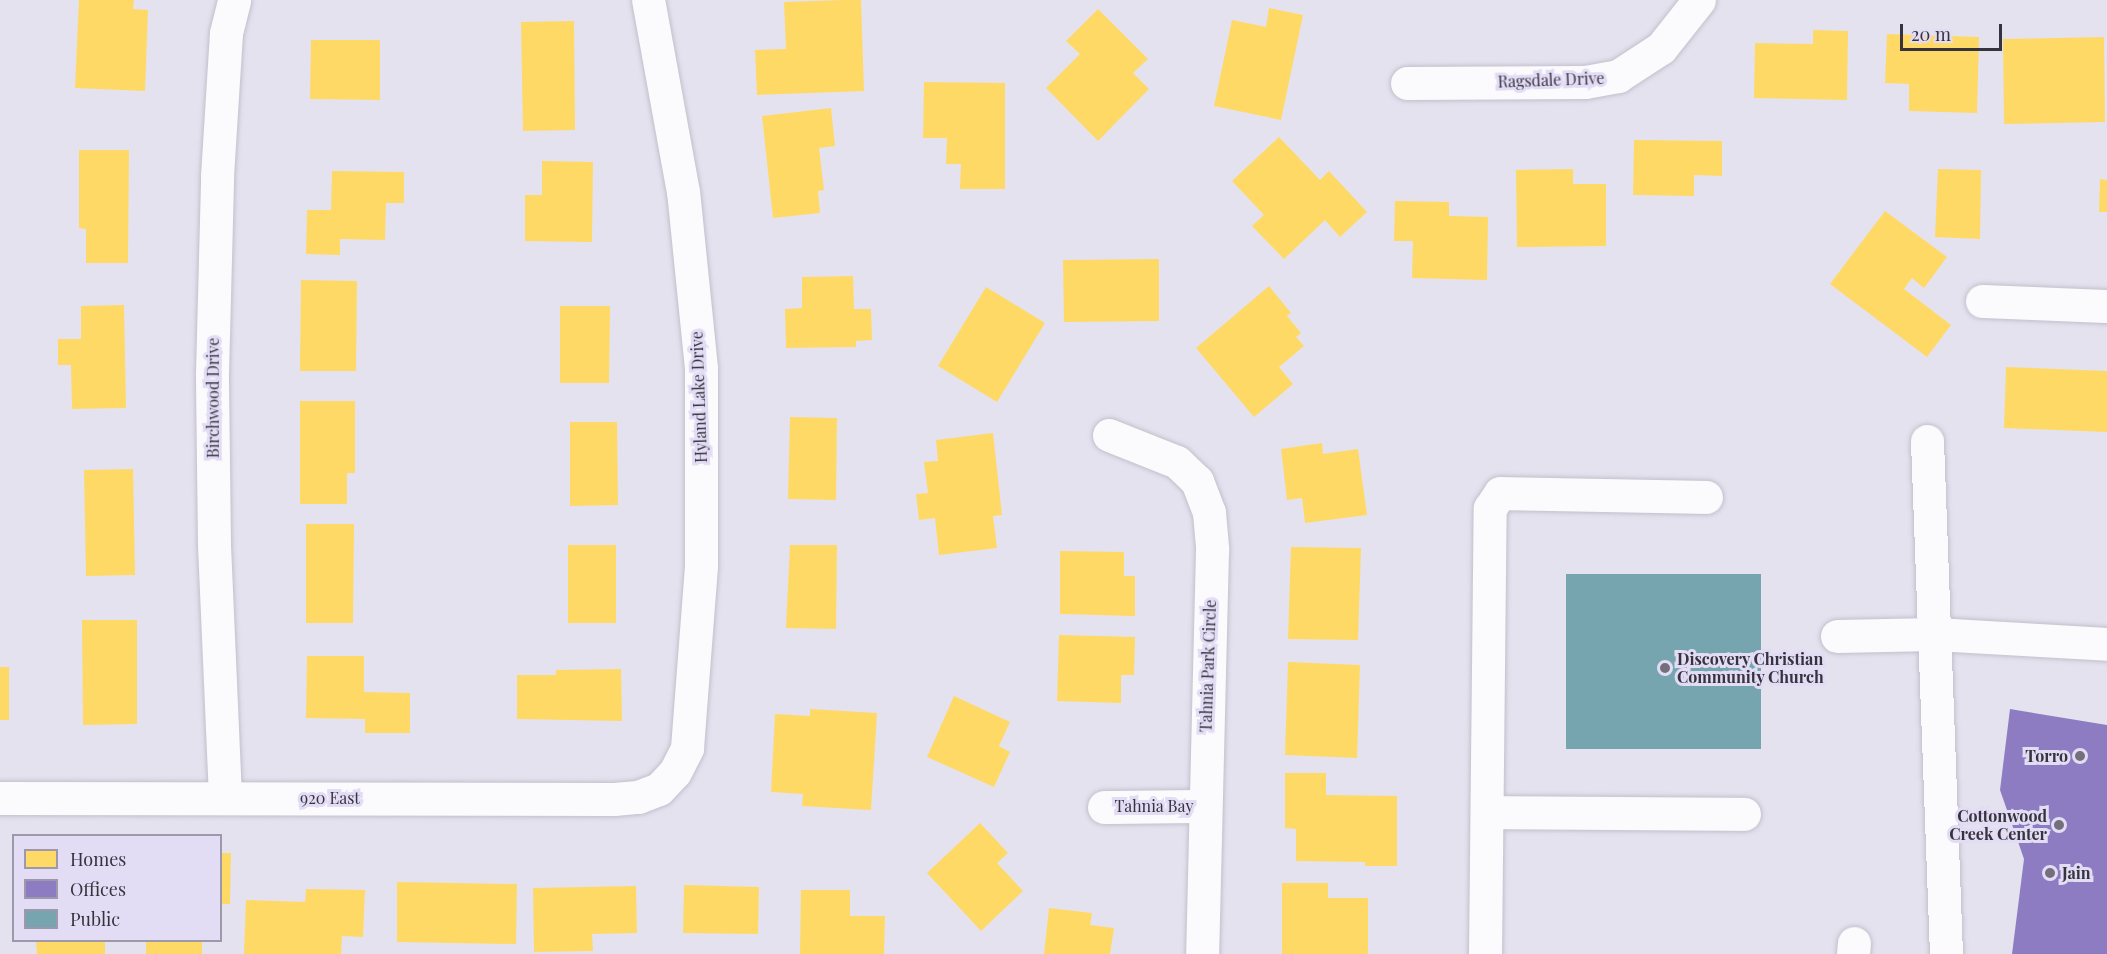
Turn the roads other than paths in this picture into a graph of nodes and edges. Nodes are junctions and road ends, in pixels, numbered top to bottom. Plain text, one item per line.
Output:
1 (234, 0) edge
2 (648, 0) edge
3 (1699, 0) edge
4 (1407, 83) dead end
5 (1982, 301) dead end
6 (2107, 306) edge
7 (1109, 435) dead end
8 (1928, 441) dead end
9 (1706, 497) dead end
10 (1935, 634) junction
11 (1837, 636) dead end
12 (2107, 644) edge
13 (659, 789) joint
14 (225, 797) junction
15 (0, 798) edge
16 (1204, 806) junction
17 (1104, 807) dead end
18 (1487, 812) junction
19 (1744, 814) dead end
20 (1946, 946) edge
21 (1202, 954) edge
22 (1485, 954) edge

1 - 14 street, Birchwood Drive
2 - 13 street, Hyland Lake Drive
3 - 4 street, Ragsdale Drive
5 - 6 street
7 - 16 street, Tahnia Park Circle
8 - 10 street
9 - 18 street
10 - 11 street
10 - 12 street
10 - 20 street
13 - 14 street, 920 East
14 - 15 street, 920 East
16 - 17 street, Tahnia Bay
16 - 21 street, Tahnia Park Circle
18 - 19 street
18 - 22 street

